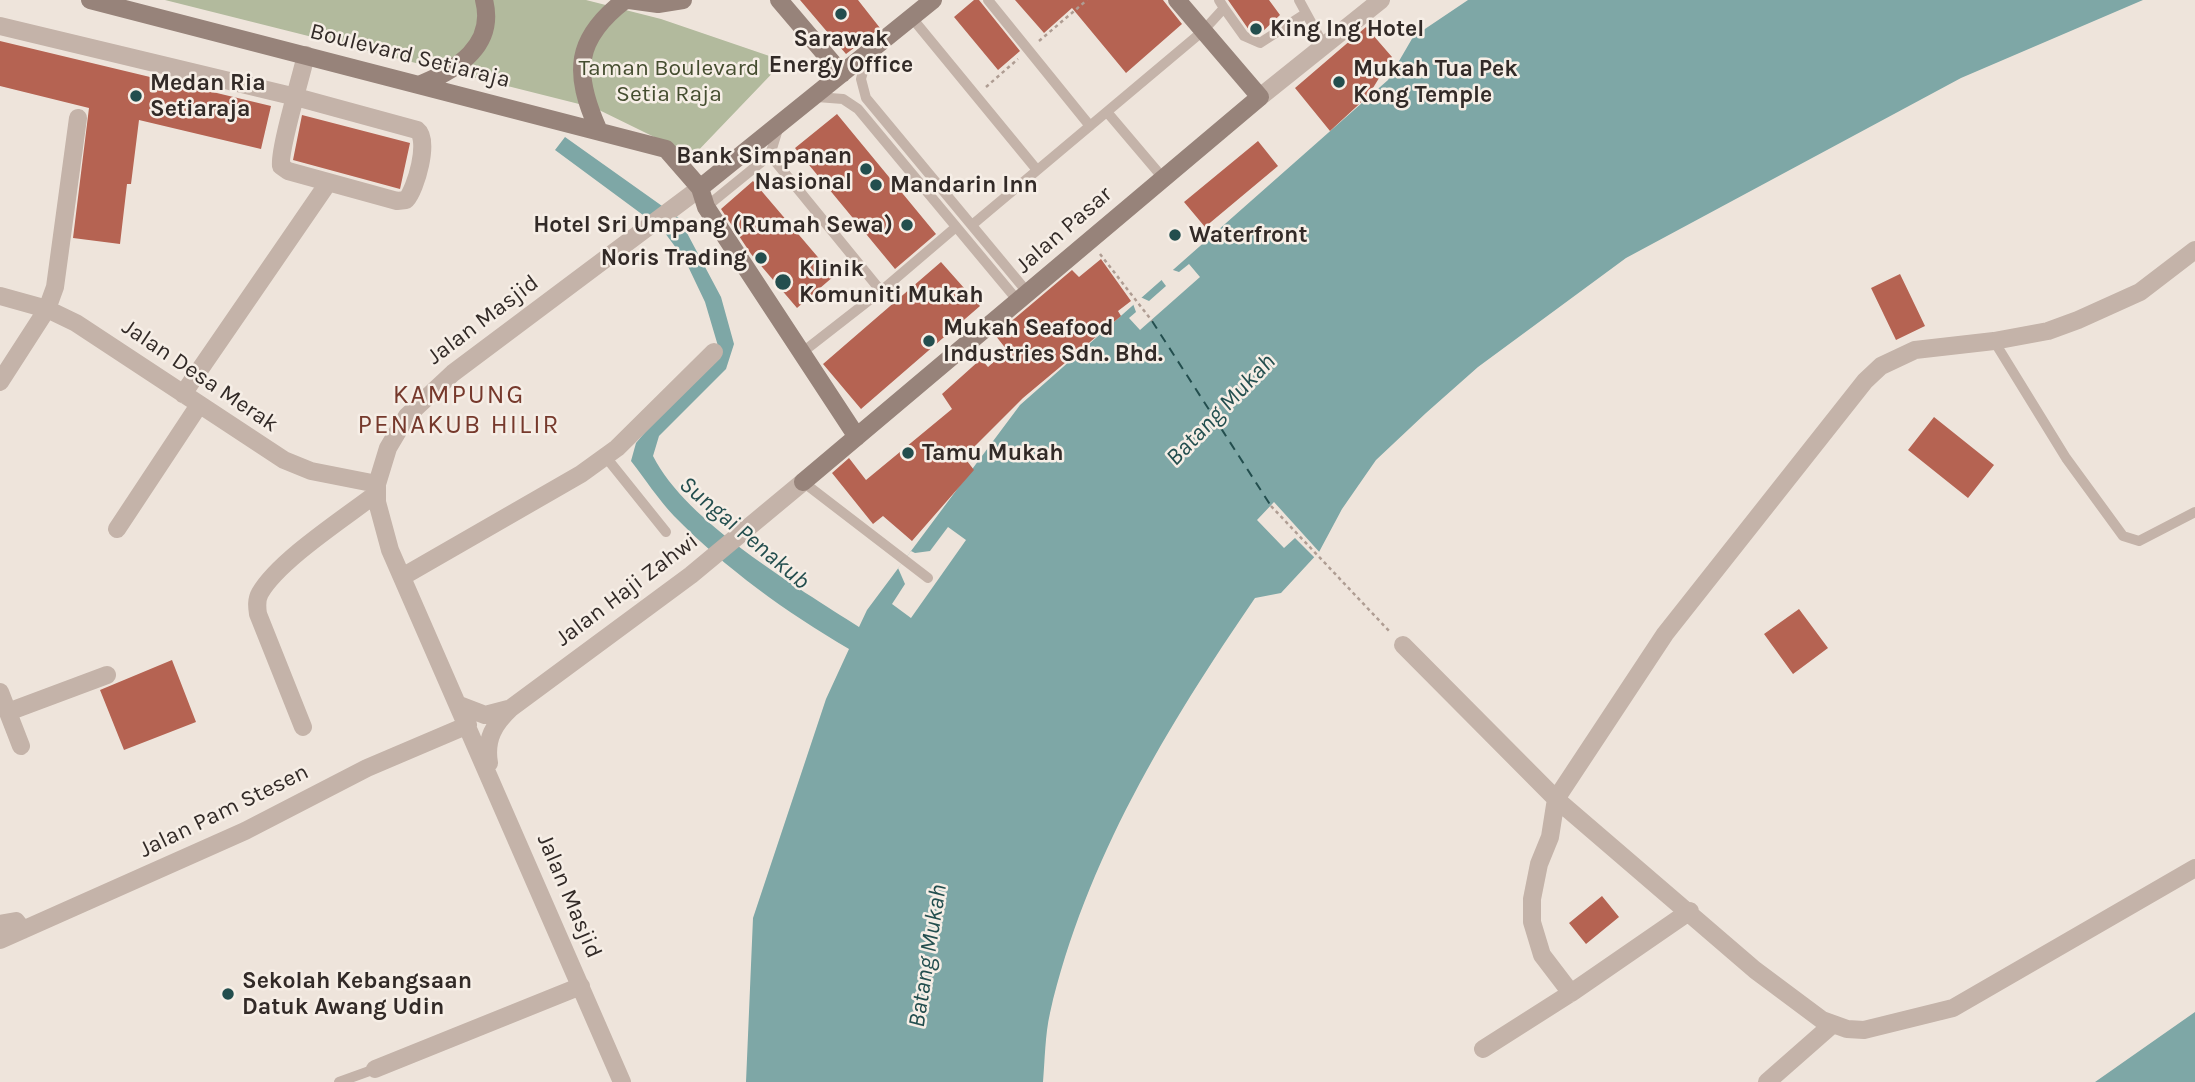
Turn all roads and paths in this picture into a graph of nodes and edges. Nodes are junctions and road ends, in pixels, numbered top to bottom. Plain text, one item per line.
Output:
1 (90, 0) edge
2 (484, 0) edge
3 (627, 0) edge
4 (683, 0) edge
5 (779, 0) edge
6 (933, 0) edge
7 (988, 0) edge
8 (1087, 0) edge
9 (1177, 0) edge
10 (1299, 0) edge
11 (1381, 0) edge
12 (1221, 4) edge
13 (1306, 14) junction
14 (912, 18) junction
15 (0, 26) edge
16 (1203, 31) junction
17 (1324, 46) junction
18 (871, 50) junction
19 (1028, 50) junction
20 (306, 55) junction
21 (842, 74) junction
22 (421, 84) junction
23 (976, 95) junction
24 (296, 97) junction
25 (813, 97) junction
26 (1260, 97) junction
27 (1107, 112) junction
28 (78, 118) dead end
29 (780, 124) junction
30 (1090, 126) junction
31 (598, 129) junction
32 (771, 155) junction
33 (1038, 170) junction
34 (1163, 178) junction
35 (328, 183) junction
36 (700, 188) junction
37 (706, 206) junction
38 (972, 225) junction
39 (957, 227) junction
40 (1090, 240) junction
41 (2195, 250) edge
42 (881, 291) junction
43 (0, 296) edge
44 (1023, 297) junction
45 (47, 309) junction
46 (1152, 321) dead end
47 (1994, 341) junction
48 (714, 352) dead end
49 (804, 352) junction
50 (0, 382) edge
51 (183, 394) junction
52 (199, 405) junction
53 (857, 437) junction
54 (606, 456) junction
55 (803, 482) junction
56 (377, 488) junction
57 (1270, 506) dead end
58 (2195, 512) edge
59 (117, 529) dead end
60 (666, 532) dead end
61 (402, 577) junction
62 (928, 578) dead end
63 (1403, 646) joint
64 (107, 674) dead end
65 (0, 692) edge
66 (459, 705) junction
67 (511, 708) junction
68 (8, 712) junction
69 (468, 725) junction
70 (303, 727) dead end
71 (20, 746) dead end
72 (491, 777) junction
73 (1556, 799) junction
74 (2195, 868) edge
75 (1690, 911) junction
76 (0, 924) edge
77 (23, 930) junction
78 (0, 940) edge
79 (581, 986) junction
80 (1571, 993) junction
81 (1833, 1024) junction
82 (1483, 1049) dead end
83 (375, 1069) joint
84 (339, 1082) edge
85 (622, 1082) edge
86 (1767, 1082) edge

1 - 20 street, Boulevard Setiaraja
2 - 22 street
3 - 4 street
3 - 31 street
5 - 21 street
6 - 14 street
7 - 19 lane
8 - 19 path
9 - 16 street
10 - 13 lane
11 - 17 street
12 - 13 lane
12 - 16 lane
13 - 17 lane
14 - 18 street
14 - 23 lane
15 - 24 street
16 - 26 street
16 - 27 lane
17 - 26 street
18 - 21 street
18 - 38 lane
19 - 23 path
19 - 30 lane
20 - 22 street, Boulevard Setiaraja
20 - 24 street
21 - 25 street
22 - 31 street, Boulevard Setiaraja
23 - 33 lane
24 - 35 street
24 - 35 street
25 - 29 street
25 - 39 lane
26 - 34 street, Jalan Pasar
27 - 30 lane
27 - 34 lane
28 - 45 street
29 - 32 lane
29 - 36 street
30 - 33 lane
31 - 36 street, Boulevard Setiaraja
32 - 37 lane
32 - 42 lane
33 - 38 lane
34 - 40 street, Jalan Pasar
35 - 51 street
36 - 37 street
36 - 56 street, Jalan Masjid
37 - 49 street
38 - 44 lane
39 - 42 lane
39 - 44 lane
40 - 44 street, Jalan Pasar
40 - 46 path
41 - 47 street
42 - 49 lane
43 - 45 street, Jalan Desa Merak
44 - 53 street, Jalan Pasar
45 - 50 street
45 - 51 street, Jalan Desa Merak
47 - 58 lane
47 - 73 street
48 - 54 street
49 - 53 street
51 - 52 street, Jalan Desa Merak
52 - 56 street, Jalan Desa Merak
52 - 59 street
53 - 55 street, Jalan Pasar
54 - 60 lane
54 - 61 street
55 - 62 lane
55 - 67 street, Jalan Haji Zahwi
56 - 61 street, Jalan Masjid
56 - 70 street
57 - 63 path
61 - 66 street, Jalan Masjid
63 - 73 street
64 - 68 street
65 - 68 street
66 - 67 street, Jalan Haji Zahwi
66 - 69 street, Jalan Masjid
67 - 72 street, Jalan Haji Zahwi
68 - 71 street
69 - 72 street, Jalan Masjid
69 - 77 street, Jalan Pam Stesen
72 - 79 street, Jalan Masjid
73 - 75 street
73 - 80 street
74 - 81 street
75 - 80 street
75 - 81 street
76 - 77 street
77 - 78 street, Jalan Pam Stesen
79 - 83 street
79 - 85 street, Jalan Masjid
80 - 82 street
81 - 86 street
83 - 84 lane

